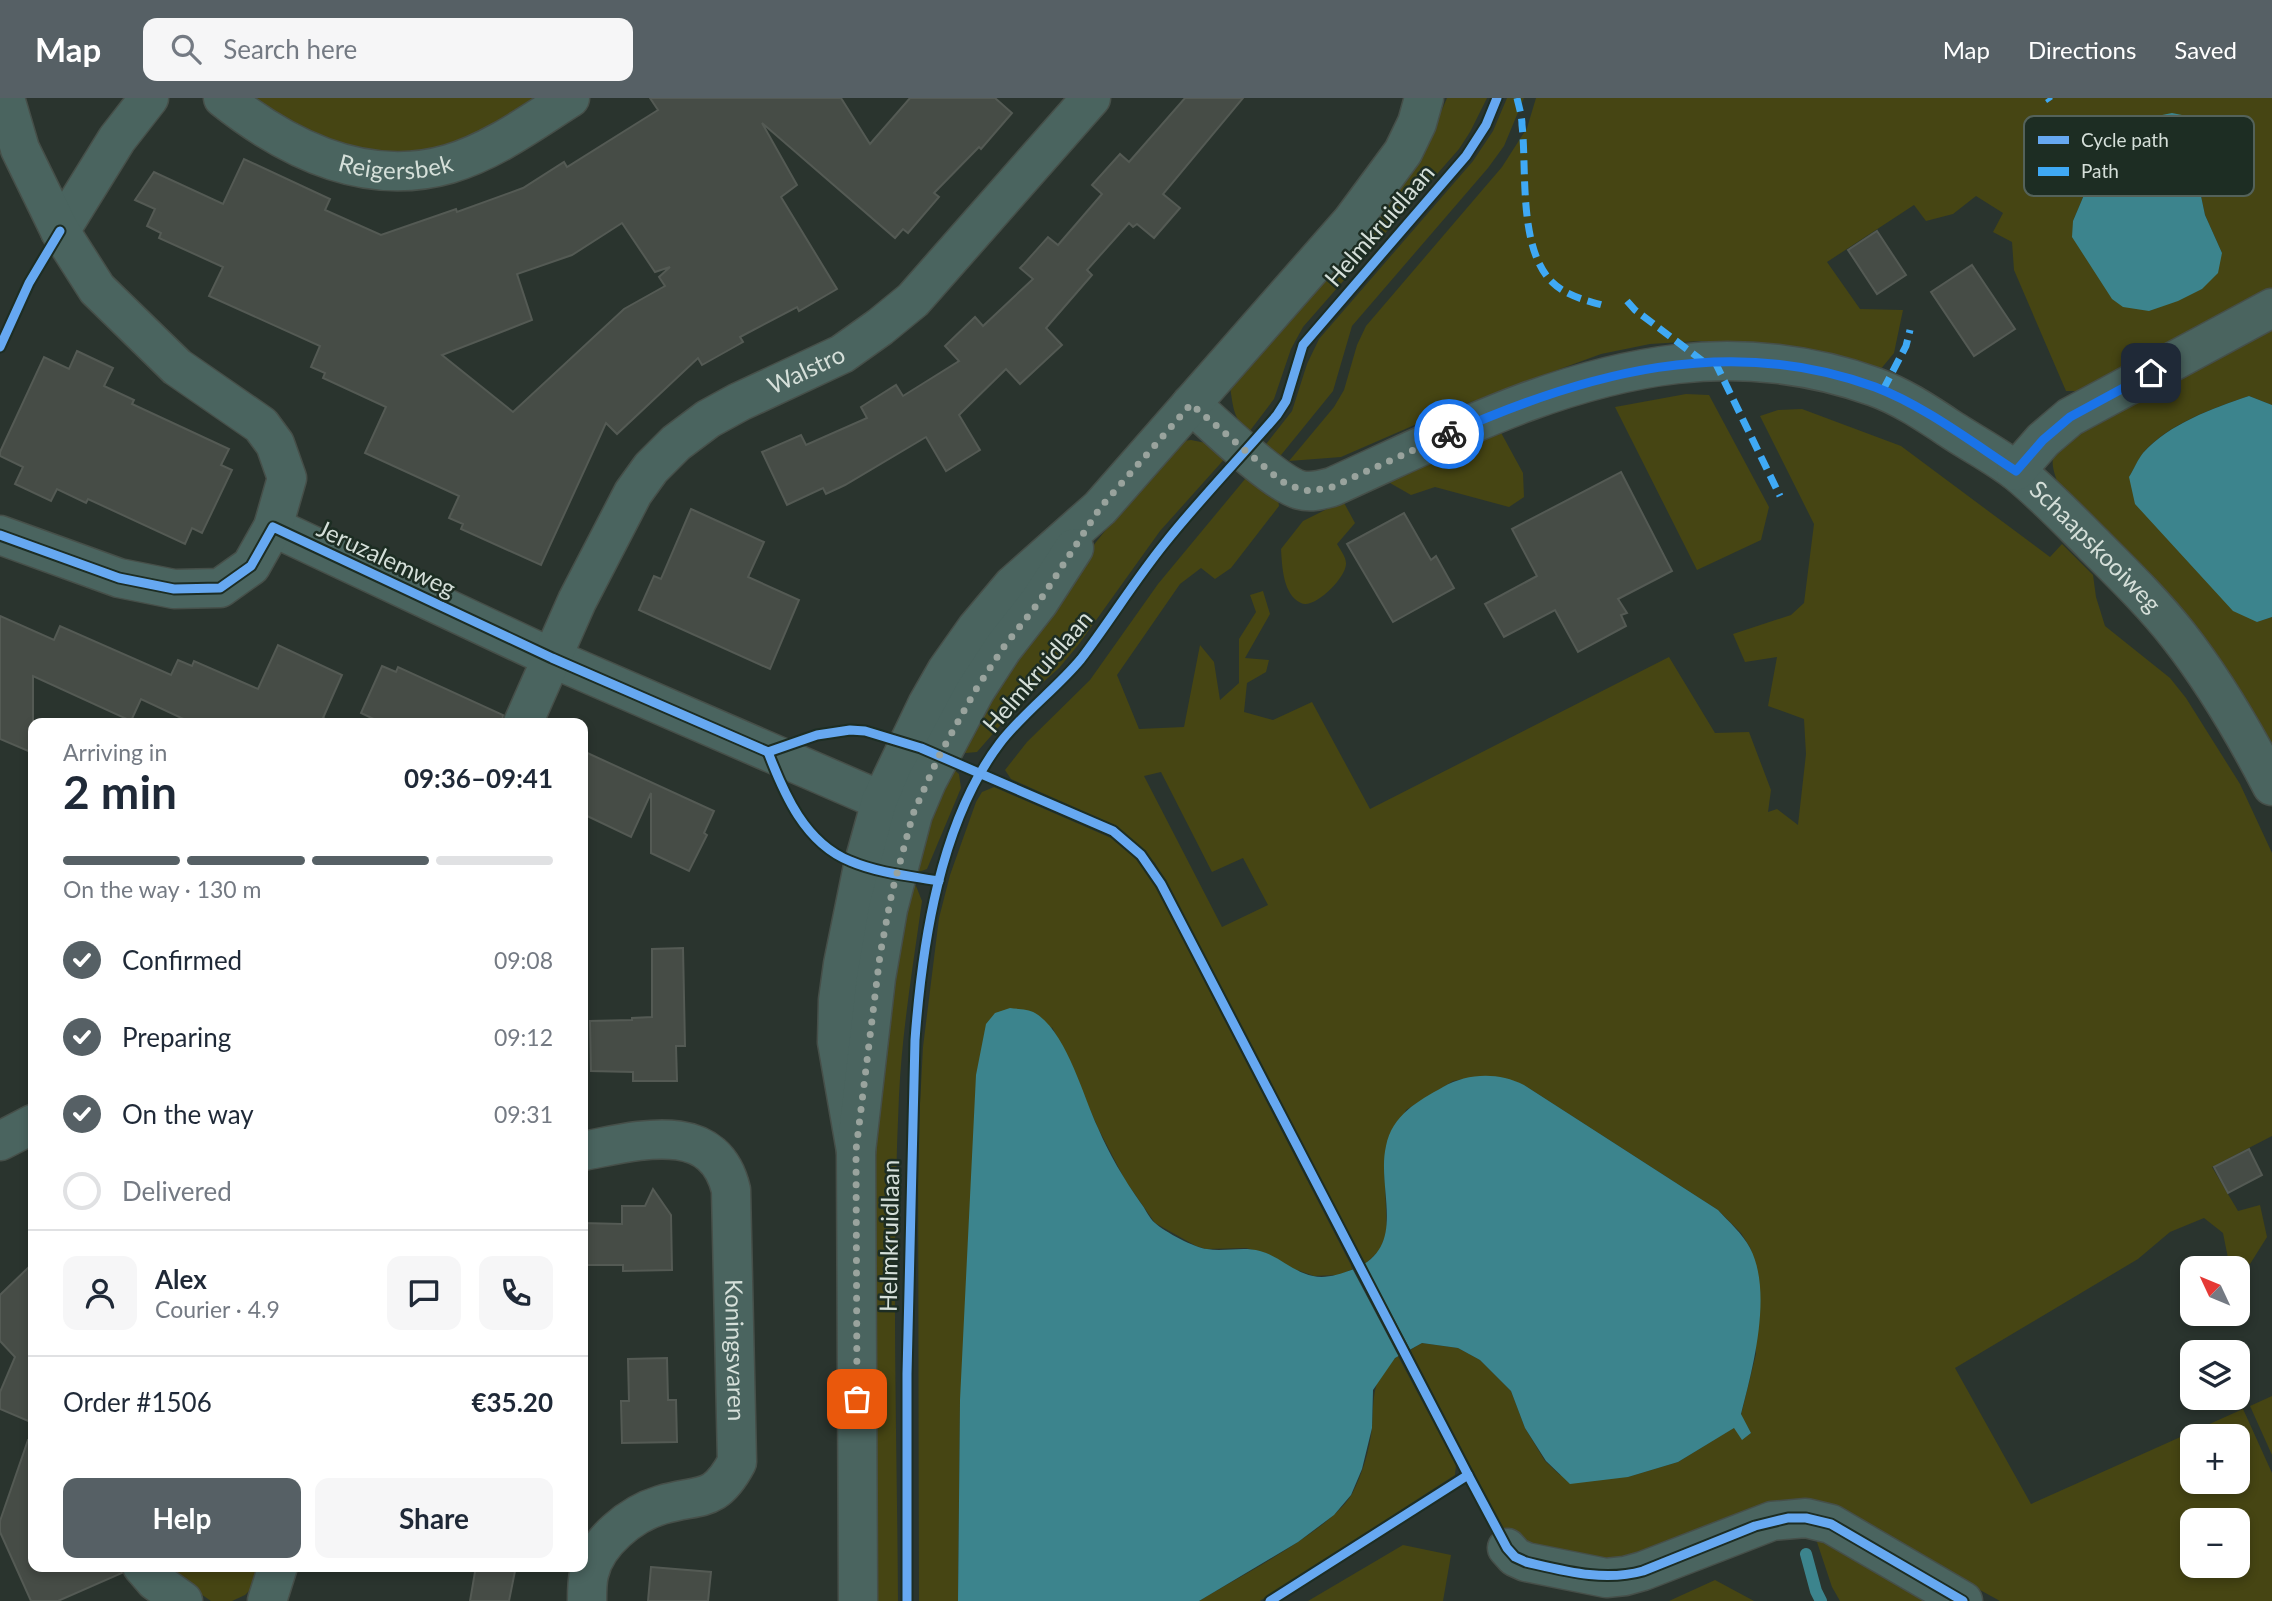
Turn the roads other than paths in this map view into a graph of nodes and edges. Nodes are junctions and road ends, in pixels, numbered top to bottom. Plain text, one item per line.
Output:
1 (149, 98) edge
2 (223, 98) edge
3 (570, 98) edge
4 (1091, 98) edge
5 (1424, 98) edge
6 (4, 103) edge
7 (60, 231) junction
8 (2272, 308) edge
9 (1191, 404) junction
10 (2016, 471) junction
11 (273, 527) junction
12 (0, 535) edge
13 (552, 658) junction
14 (525, 718) edge
15 (2272, 786) edge
16 (897, 808) junction
17 (28, 1127) edge
18 (0, 1141) edge
19 (588, 1150) edge
20 (1507, 1548) dead end
21 (147, 1572) edge
22 (276, 1572) edge
23 (183, 1601) edge
24 (267, 1601) edge
25 (587, 1601) edge
26 (858, 1601) edge
27 (1963, 1601) edge

1 - 7 street
2 - 3 street, Reigersbek
4 - 13 street, Walstro
5 - 9 street, Helmkruidlaan
6 - 7 street
7 - 11 street
8 - 10 street
9 - 10 street, Schaapskooiweg
9 - 16 street, Helmkruidlaan
10 - 15 street, Schaapskooiweg
11 - 12 street
11 - 13 street, Jeruzalemweg
13 - 14 street, Walstro
13 - 16 street, Jeruzalemweg
16 - 26 street, Helmkruidlaan
17 - 18 street
19 - 25 street, Koningsvaren
20 - 27 street
21 - 23 street
22 - 24 street

